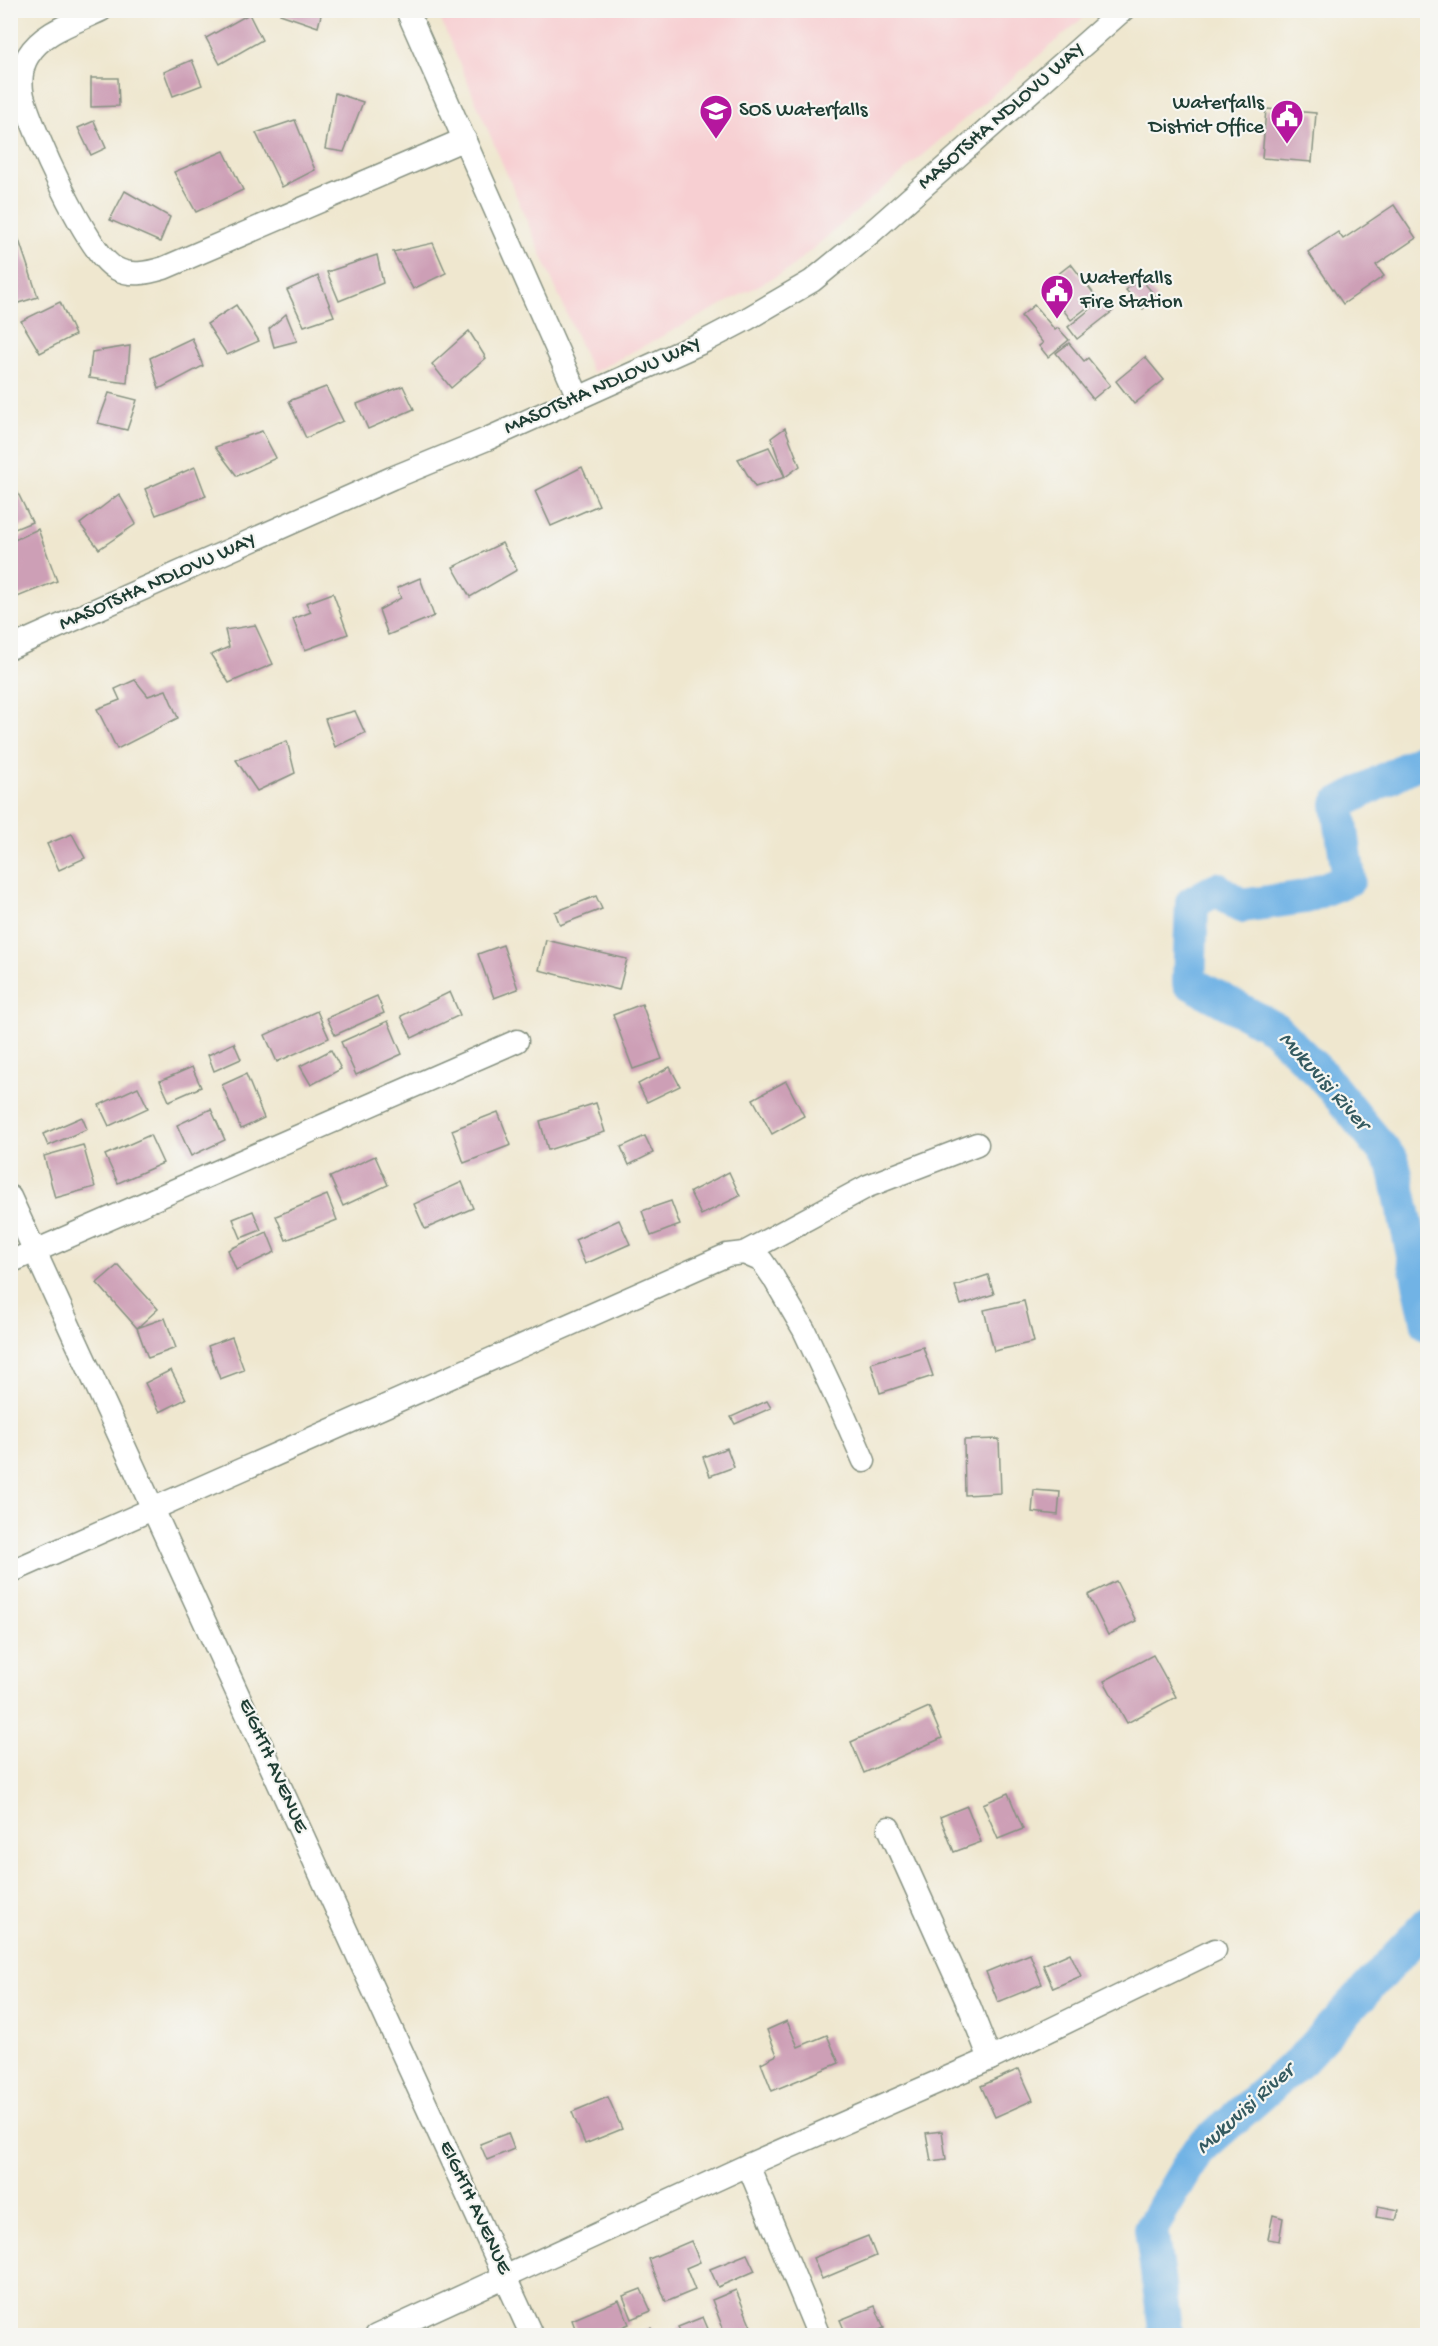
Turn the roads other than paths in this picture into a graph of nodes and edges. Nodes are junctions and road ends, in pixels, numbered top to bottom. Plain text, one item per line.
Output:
1 (101, 10) edge
2 (407, 10) edge
3 (1123, 10) edge
4 (465, 139) junction
5 (578, 397) junction
6 (10, 648) edge
7 (517, 1041) dead end
8 (977, 1144) dead end
9 (10, 1197) edge
10 (34, 1252) junction
11 (744, 1253) junction
12 (10, 1262) edge
13 (864, 1461) dead end
14 (155, 1509) junction
15 (10, 1572) edge
16 (889, 1828) dead end
17 (1215, 1950) dead end
18 (990, 2059) junction
19 (748, 2165) junction
20 (506, 2277) junction
21 (376, 2336) edge
22 (532, 2336) edge
23 (819, 2336) edge

1 - 4 street
2 - 4 street
3 - 5 street, MASOTSHA NDLOVU WAY
4 - 5 street
5 - 6 street, MASOTSHA NDLOVU WAY
7 - 10 street
8 - 11 street
9 - 10 street, EIGHTH AVENUE
10 - 12 street
10 - 14 street, EIGHTH AVENUE
11 - 13 street
11 - 14 street
14 - 15 street
14 - 20 street, EIGHTH AVENUE
16 - 18 street
17 - 18 street
18 - 19 street
19 - 20 street
19 - 23 street
20 - 21 street
20 - 22 street, EIGHTH AVENUE

